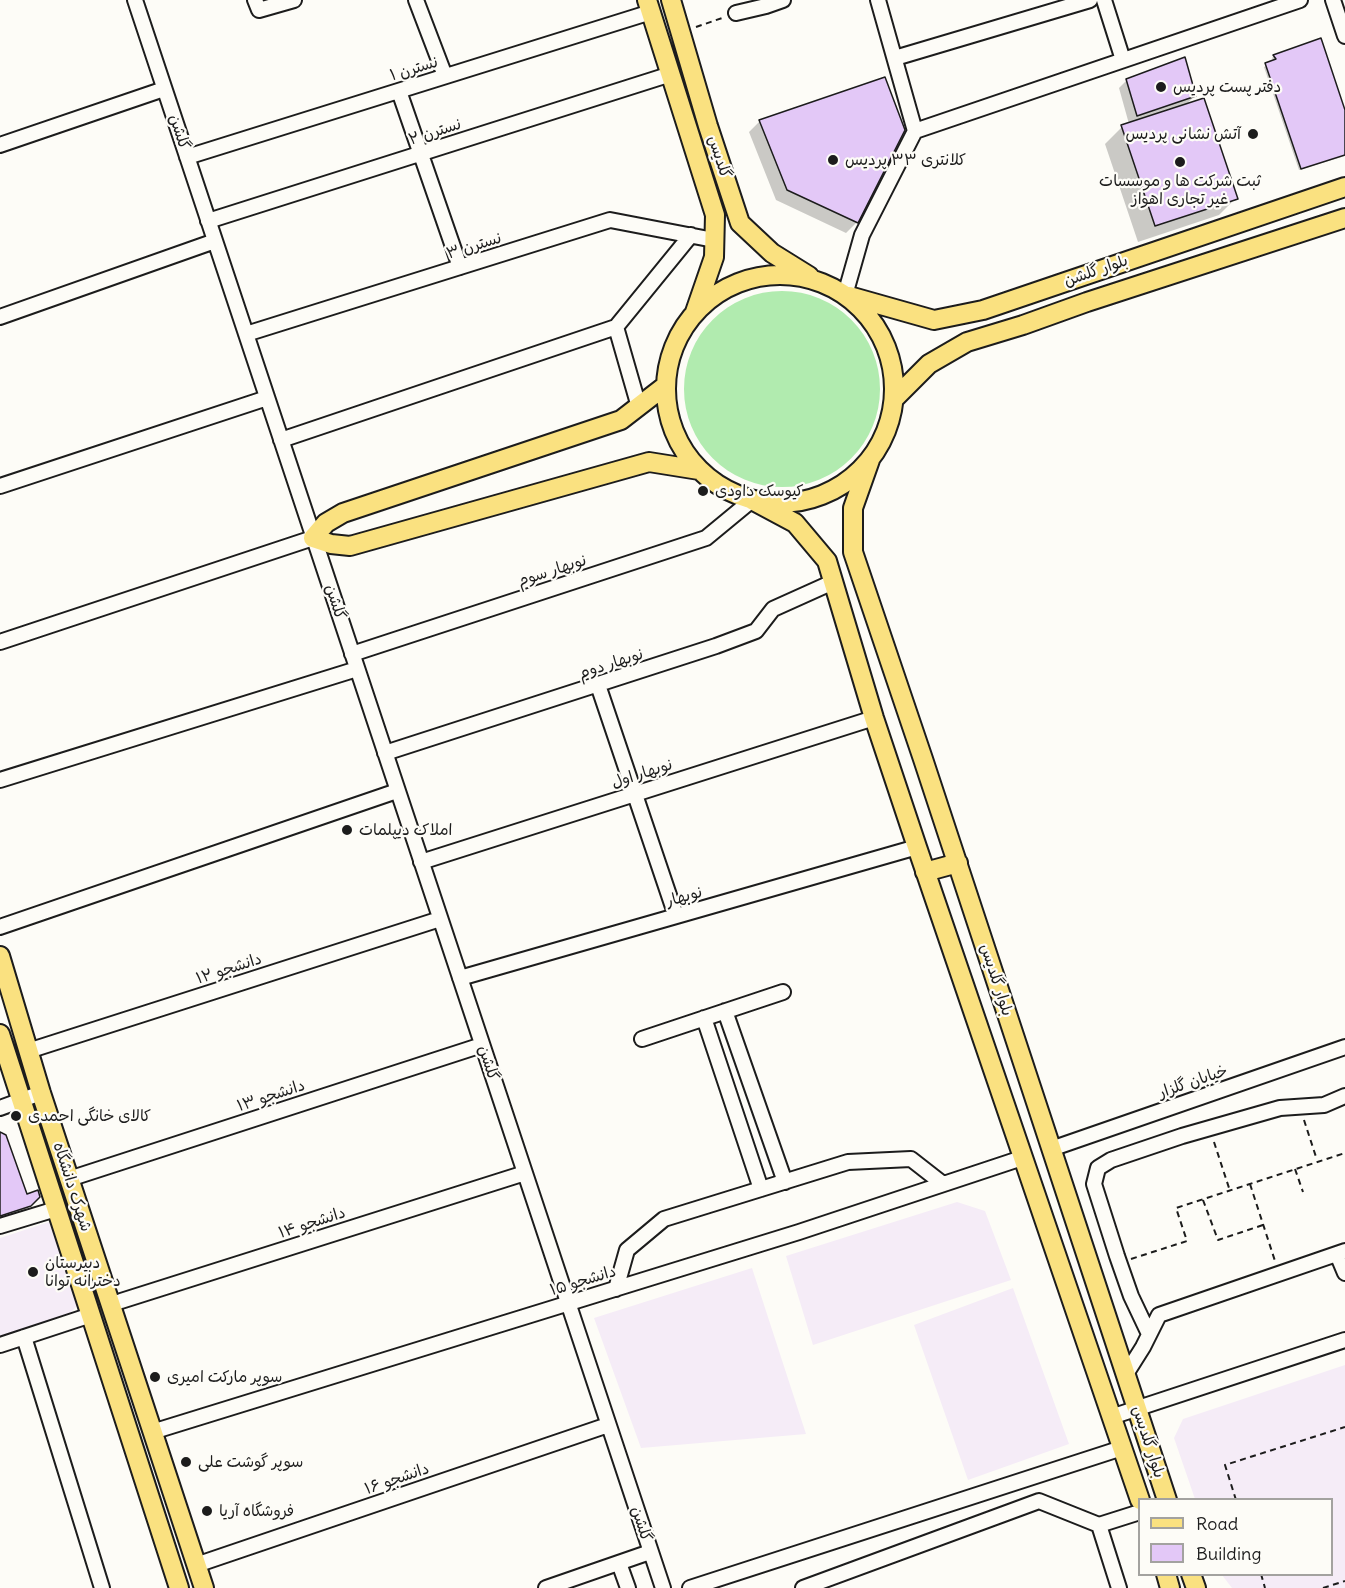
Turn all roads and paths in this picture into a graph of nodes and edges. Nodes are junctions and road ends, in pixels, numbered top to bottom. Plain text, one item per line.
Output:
1 (135, 0) edge
2 (255, 0) edge
3 (294, 0) edge
4 (416, 0) edge
5 (671, 0) edge
6 (783, 0) edge
7 (878, 0) edge
8 (1090, 0) edge
9 (1104, 0) edge
10 (1300, 0) edge
11 (1333, 0) edge
12 (649, 6) edge
13 (736, 13) joint
14 (681, 33) junction
15 (1345, 36) edge
16 (895, 58) junction
17 (1123, 60) junction
18 (671, 74) junction
19 (445, 76) junction
20 (164, 89) junction
21 (399, 91) junction
22 (915, 131) junction
23 (0, 145) edge
24 (421, 154) junction
25 (187, 157) junction
26 (1345, 187) edge
27 (1290, 205) junction
28 (1345, 218) edge
29 (208, 221) junction
30 (1300, 233) junction
31 (691, 235) junction
32 (714, 240) junction
33 (215, 241) junction
34 (460, 267) junction
35 (815, 280) junction
36 (845, 295) junction
37 (695, 312) junction
38 (0, 317) edge
39 (616, 327) junction
40 (246, 334) junction
41 (665, 386) junction
42 (267, 398) junction
43 (894, 398) junction
44 (639, 407) junction
45 (281, 440) junction
46 (870, 460) junction
47 (699, 470) junction
48 (0, 486) edge
49 (752, 500) junction
50 (313, 538) junction
51 (833, 582) junction
52 (0, 642) edge
53 (352, 654) junction
54 (357, 669) junction
55 (598, 685) junction
56 (874, 718) junction
57 (385, 753) junction
58 (0, 780) edge
59 (398, 790) junction
60 (635, 793) junction
61 (917, 847) junction
62 (421, 862) junction
63 (958, 863) junction
64 (925, 872) junction
65 (676, 916) junction
66 (440, 919) junction
67 (0, 927) edge
68 (0, 956) edge
69 (460, 978) junction
70 (783, 992) dead end
71 (725, 1011) junction
72 (704, 1018) junction
73 (0, 1034) edge
74 (642, 1039) dead end
75 (482, 1045) junction
76 (1345, 1047) edge
77 (28, 1051) junction
78 (41, 1093) junction
79 (1345, 1096) edge
80 (21, 1101) junction
81 (1299, 1106) junction
82 (0, 1108) edge
83 (1209, 1128) junction
84 (1052, 1149) junction
85 (1345, 1153) edge
86 (1022, 1158) junction
87 (1318, 1162) junction
88 (1295, 1169) junction
89 (525, 1173) junction
90 (69, 1179) junction
91 (784, 1182) junction
92 (943, 1184) junction
93 (1250, 1184) junction
94 (761, 1189) junction
95 (1230, 1191) junction
96 (1303, 1192) dead end
97 (1203, 1200) junction
98 (56, 1209) junction
99 (1264, 1225) junction
100 (0, 1226) edge
101 (1341, 1253) edge
102 (1119, 1263) junction
103 (1345, 1273) edge
104 (1279, 1274) junction
105 (616, 1288) junction
106 (568, 1304) junction
107 (110, 1305) junction
108 (91, 1315) junction
109 (1149, 1334) junction
110 (24, 1337) junction
111 (1345, 1340) edge
112 (0, 1345) edge
113 (1126, 1374) junction
114 (1137, 1409) junction
115 (1111, 1417) junction
116 (608, 1425) junction
117 (1345, 1427) edge
118 (152, 1432) junction
119 (1122, 1448) junction
120 (1139, 1498) edge
121 (1166, 1498) edge
122 (1235, 1498) edge
123 (1138, 1513) edge
124 (1099, 1525) junction
125 (650, 1552) junction
126 (619, 1563) junction
127 (196, 1565) junction
128 (1345, 1581) edge
129 (102, 1588) edge
130 (179, 1588) edge
131 (204, 1588) edge
132 (546, 1588) edge
133 (628, 1588) edge
134 (663, 1588) edge
135 (690, 1588) edge
136 (803, 1588) edge
137 (1119, 1588) edge
138 (1323, 1588) edge

1 - 20 street, گلشن
2 - 3 street
4 - 19 street
5 - 14 main road, گلدیس
6 - 13 street
7 - 16 street
8 - 16 street
9 - 17 street
10 - 17 street
11 - 15 street
12 - 18 main road, گلدیس
12 - 19 street, نسترن ۱
13 - 14 path
14 - 35 main road, گلدیس
16 - 22 street
17 - 22 street
18 - 24 street, نسترن ۲
18 - 32 main road, گلدیس
19 - 21 street, نسترن ۱
20 - 23 street
20 - 25 street, گلشن
21 - 24 street
21 - 25 street, نسترن ۱
22 - 36 street
24 - 29 street, نسترن ۲
24 - 34 street
25 - 29 street, گلشن
26 - 27 main road, بلوار گلشن
27 - 30 main road
27 - 36 main road, بلوار گلشن
28 - 30 main road, بلوار گلشن
29 - 33 street, گلشن
30 - 43 main road, بلوار گلشن
31 - 32 street, نسترن ۳
31 - 34 street, نسترن ۳
31 - 39 street
32 - 37 main road, گلدیس
33 - 38 street
33 - 40 street, گلشن
34 - 40 street, نسترن ۳
35 - 36 main road
35 - 37 main road
36 - 43 main road
37 - 41 main road
39 - 44 street
39 - 45 street
40 - 42 street, گلشن
41 - 44 main road
41 - 47 main road
42 - 45 street, گلشن
42 - 48 street
43 - 46 main road
44 - 50 main road
45 - 50 street, گلشن
46 - 49 main road
46 - 63 main road, بلوار گلدیس
47 - 49 main road
47 - 50 main road
49 - 51 main road, بلوار گلدیس
49 - 53 street, نوبهار سوم
50 - 52 street
50 - 53 street, گلشن
51 - 55 street, نوبهار دوم
51 - 56 main road, بلوار گلدیس
53 - 54 street, گلشن
54 - 57 street, گلشن
54 - 58 street
55 - 57 street, نوبهار دوم
55 - 60 street
56 - 60 street, نوبهار اول
56 - 61 main road, بلوار گلدیس
57 - 59 street, گلشن
59 - 62 street, گلشن
59 - 67 street
60 - 62 street, نوبهار اول
60 - 65 street
61 - 64 main road, بلوار گلدیس
61 - 65 street, نوبهار
62 - 66 street, گلشن
63 - 64 main road
63 - 84 main road, بلوار گلدیس
64 - 86 main road, بلوار گلدیس
65 - 69 street, نوبهار
66 - 69 street, گلشن
66 - 77 street, دانشجو ۱۲
68 - 77 main road, شهرک دانشگاه
69 - 75 street, گلشن
70 - 71 street
71 - 72 street
71 - 91 street
72 - 74 street
72 - 94 street
73 - 80 main road, شهرک دانشگاه
75 - 89 street, گلشن
75 - 90 street, دانشجو ۱۳
76 - 84 street, خیابان گلزار
77 - 78 main road, شهرک دانشگاه
78 - 80 street
78 - 90 main road, شهرک دانشگاه
79 - 81 street
80 - 82 street
80 - 98 main road, شهرک دانشگاه
81 - 83 street
81 - 87 path
83 - 95 path
83 - 102 street
84 - 86 main road
84 - 113 main road, بلوار گلدیس
85 - 87 path
86 - 92 street, دانشجو ۱۵
86 - 115 main road, بلوار گلدیس
87 - 88 path
88 - 93 path
88 - 96 path
89 - 106 street, گلشن
89 - 107 street, دانشجو ۱۴
90 - 107 main road, شهرک دانشگاه
91 - 92 street
91 - 94 street
92 - 105 street, دانشجو ۱۵
93 - 95 path
93 - 99 path
94 - 105 street
95 - 97 path
97 - 99 path
97 - 102 path
98 - 100 street
98 - 108 main road, شهرک دانشگاه
99 - 104 path
101 - 103 street
101 - 104 street
102 - 109 street
104 - 109 street
105 - 106 street, دانشجو ۱۵
106 - 116 street, گلشن
106 - 118 street, دانشجو ۱۵
107 - 118 main road, شهرک دانشگاه
108 - 110 street
108 - 130 main road, شهرک دانشگاه
109 - 113 street
110 - 112 street
110 - 129 street
111 - 114 street
113 - 114 main road, بلوار گلدیس
114 - 115 street
114 - 121 main road, بلوار گلدیس
115 - 119 main road, بلوار گلدیس
116 - 125 street, گلشن
116 - 127 street, دانشجو ۱۶
117 - 122 path
118 - 127 main road, شهرک دانشگاه
119 - 120 main road, بلوار گلدیس
119 - 135 street
123 - 124 street
124 - 136 street
124 - 137 street
125 - 126 street
125 - 134 street, گلشن
126 - 132 street
126 - 133 street
127 - 131 main road, شهرک دانشگاه
128 - 138 path

